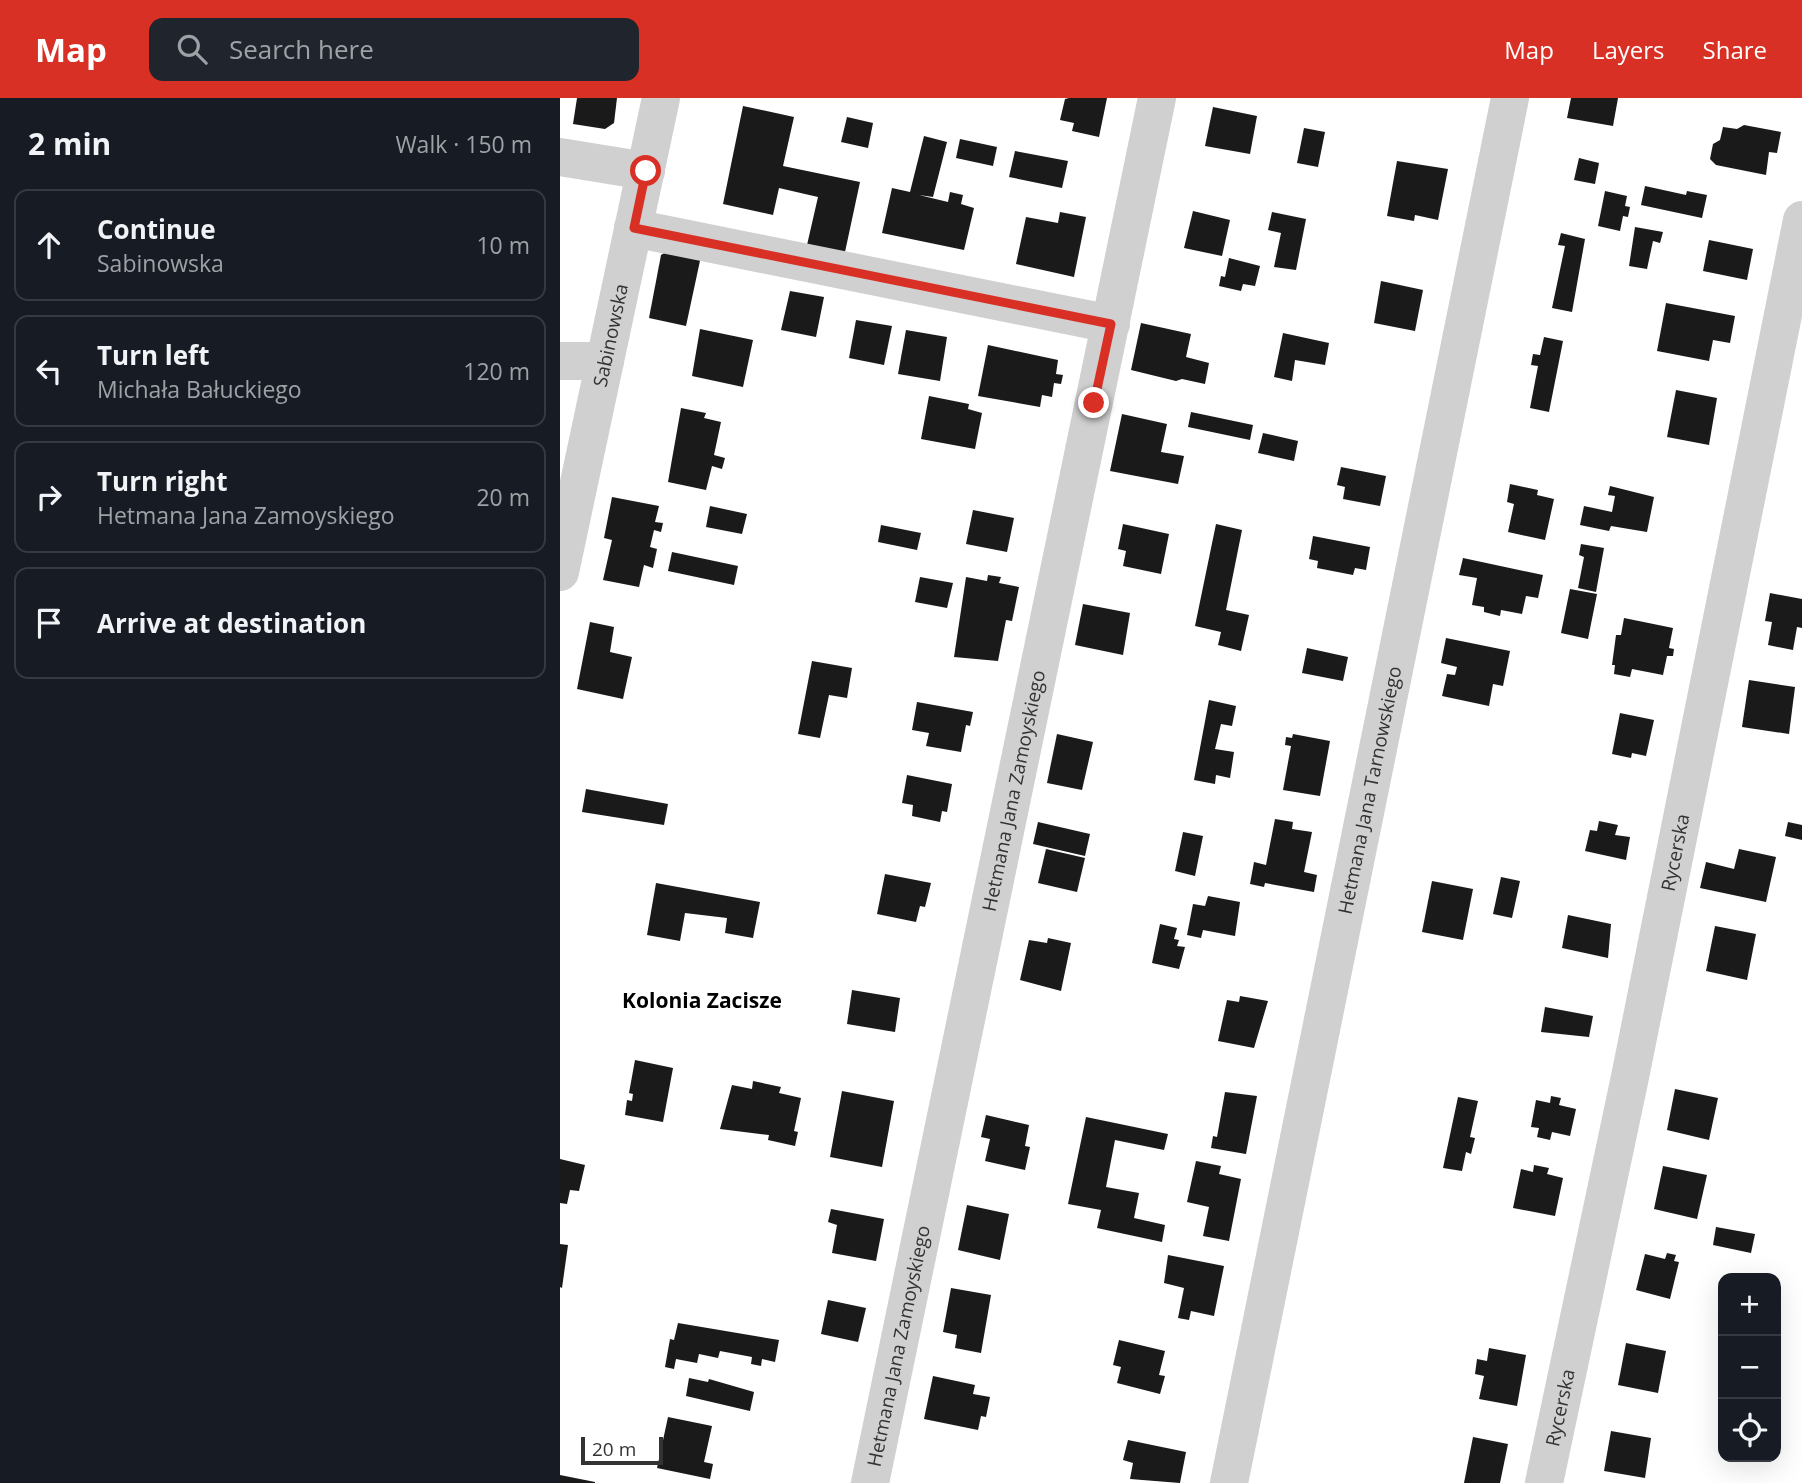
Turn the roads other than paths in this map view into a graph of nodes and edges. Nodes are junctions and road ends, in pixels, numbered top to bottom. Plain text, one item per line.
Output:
1 (661, 98) edge
2 (1157, 98) edge
3 (1510, 98) edge
4 (560, 157) edge
5 (646, 171) junction
6 (1802, 220) edge
7 (634, 228) junction
8 (1111, 324) junction
9 (560, 360) edge
10 (605, 360) junction
11 (576, 419) edge
12 (565, 525) edge
13 (560, 572) edge
14 (870, 1483) edge
15 (1228, 1483) edge
16 (1544, 1483) edge

1 - 5 street, Sabinowska
2 - 8 street, Hetmana Jana Zamoyskiego
3 - 15 street, Hetmana Jana Tarnowskiego
4 - 5 street
5 - 7 street, Sabinowska
6 - 16 street, Rycerska
7 - 8 street
7 - 10 street, Sabinowska
8 - 14 street, Hetmana Jana Zamoyskiego
9 - 10 street
10 - 11 street, Sabinowska
11 - 12 street, Sabinowska
12 - 13 street, Sabinowska

